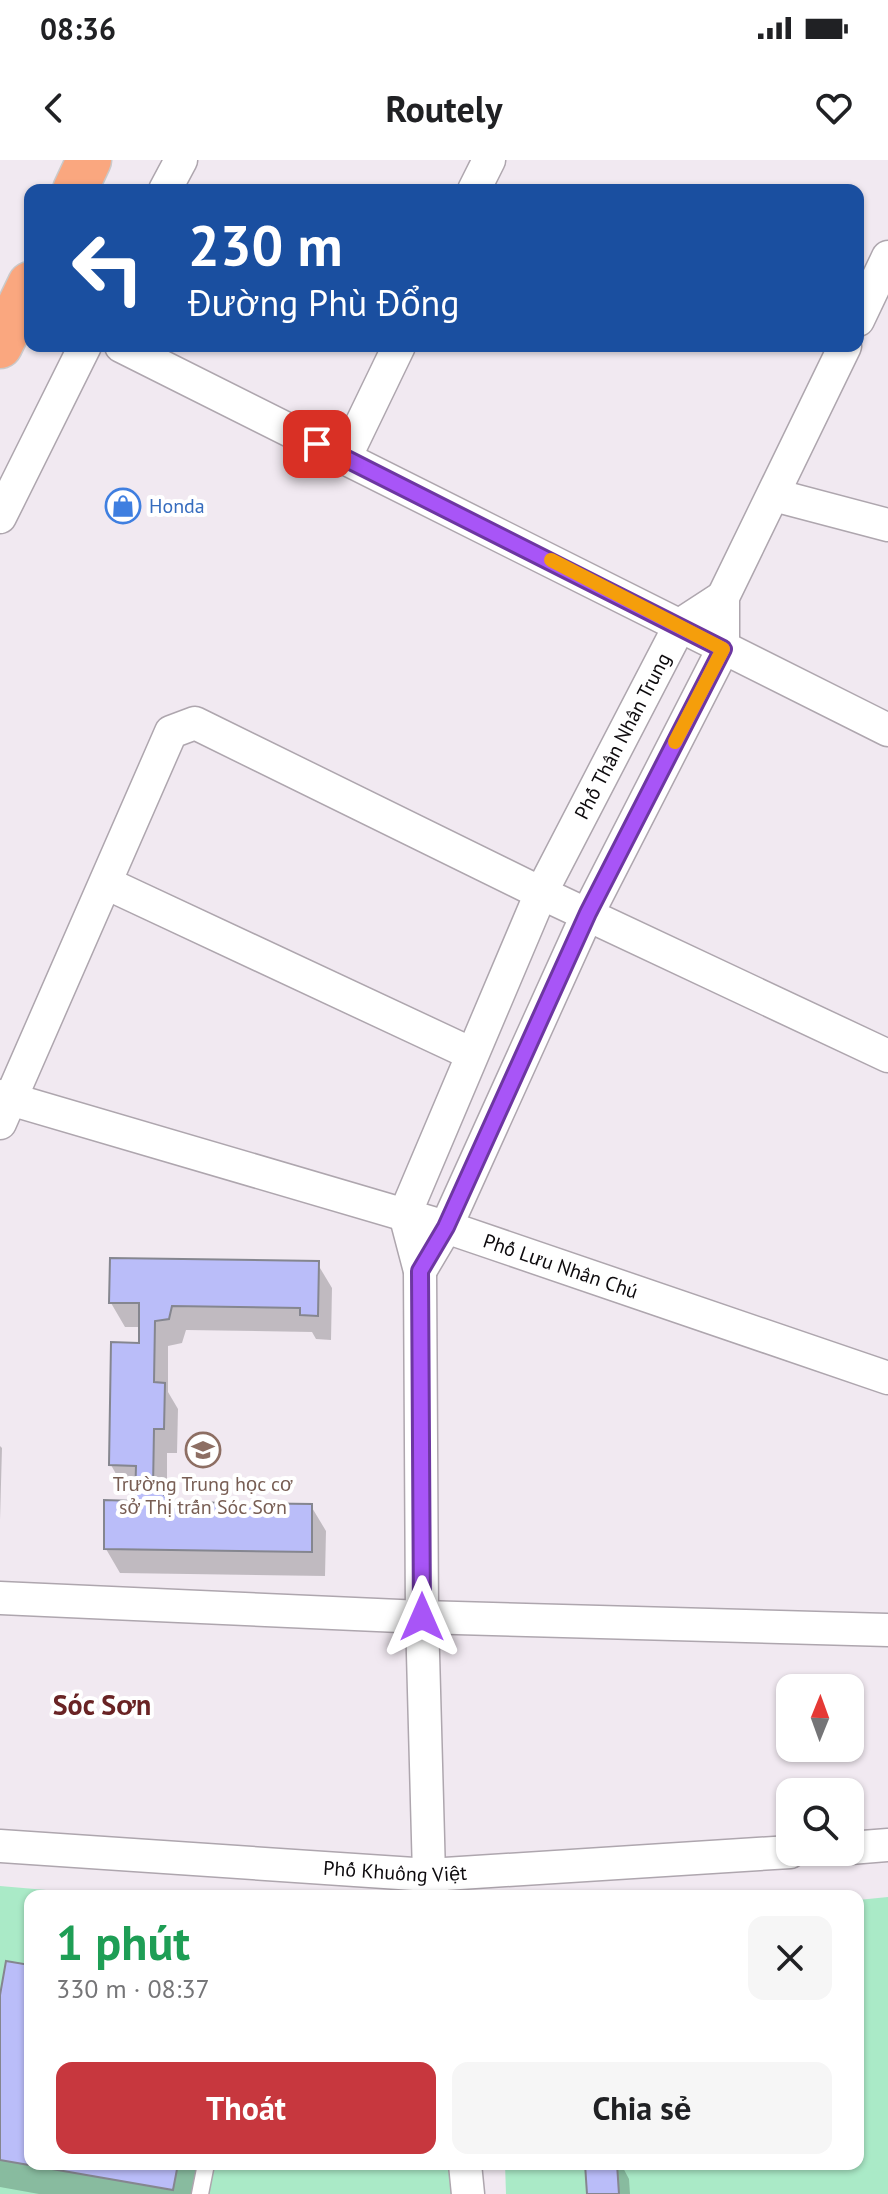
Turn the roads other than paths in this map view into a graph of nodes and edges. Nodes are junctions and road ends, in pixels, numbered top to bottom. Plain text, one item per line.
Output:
1 (89, 160) edge
2 (181, 160) edge
3 (489, 160) edge
4 (78, 184) edge
5 (168, 184) edge
6 (477, 184) edge
7 (888, 257) edge
8 (24, 302) edge
9 (864, 307) edge
10 (0, 346) edge
11 (82, 352) edge
12 (133, 352) edge
13 (396, 352) edge
14 (834, 352) edge
15 (345, 458) junction
16 (774, 495) junction
17 (0, 517) edge
18 (888, 525) edge
19 (723, 597) junction
20 (680, 625) junction
21 (723, 649) junction
22 (888, 730) edge
23 (106, 883) junction
24 (541, 893) junction
25 (588, 913) junction
26 (472, 1054) junction
27 (888, 1056) edge
28 (3, 1106) edge
29 (405, 1214) junction
30 (446, 1227) junction
31 (420, 1271) junction
32 (888, 1378) edge
33 (0, 1598) edge
34 (422, 1617) junction
35 (888, 1630) edge
36 (888, 1845) edge
37 (0, 1846) edge
38 (864, 1847) edge
39 (776, 1853) edge
40 (431, 1885) edge
41 (205, 2170) edge
42 (466, 2170) edge
43 (200, 2194) edge
44 (468, 2194) edge

1 - 4 highway
2 - 5 street
3 - 6 street
7 - 9 street
8 - 10 highway
11 - 17 street
12 - 15 street
13 - 15 street
14 - 16 street
15 - 20 street
16 - 18 street
16 - 19 street
19 - 20 street, Phố Thân Nhân Trung
19 - 21 street
20 - 21 street
20 - 24 street, Phố Thân Nhân Trung
21 - 22 street
21 - 25 street
23 - 24 street
23 - 26 street
23 - 28 street
24 - 25 street
24 - 26 street, Phố Thân Nhân Trung
25 - 27 street
25 - 30 street
26 - 29 street, Phố Thân Nhân Trung
28 - 29 street, Phố Lưu Nhân Chú
29 - 30 street, Phố Lưu Nhân Chú
29 - 31 street
30 - 31 street
30 - 32 street, Phố Lưu Nhân Chú
31 - 34 street
33 - 34 street
34 - 35 street
34 - 40 street
36 - 38 street
37 - 40 street, Phố Khuông Việt
39 - 40 street, Phố Khuông Việt
41 - 43 lane
42 - 44 street

